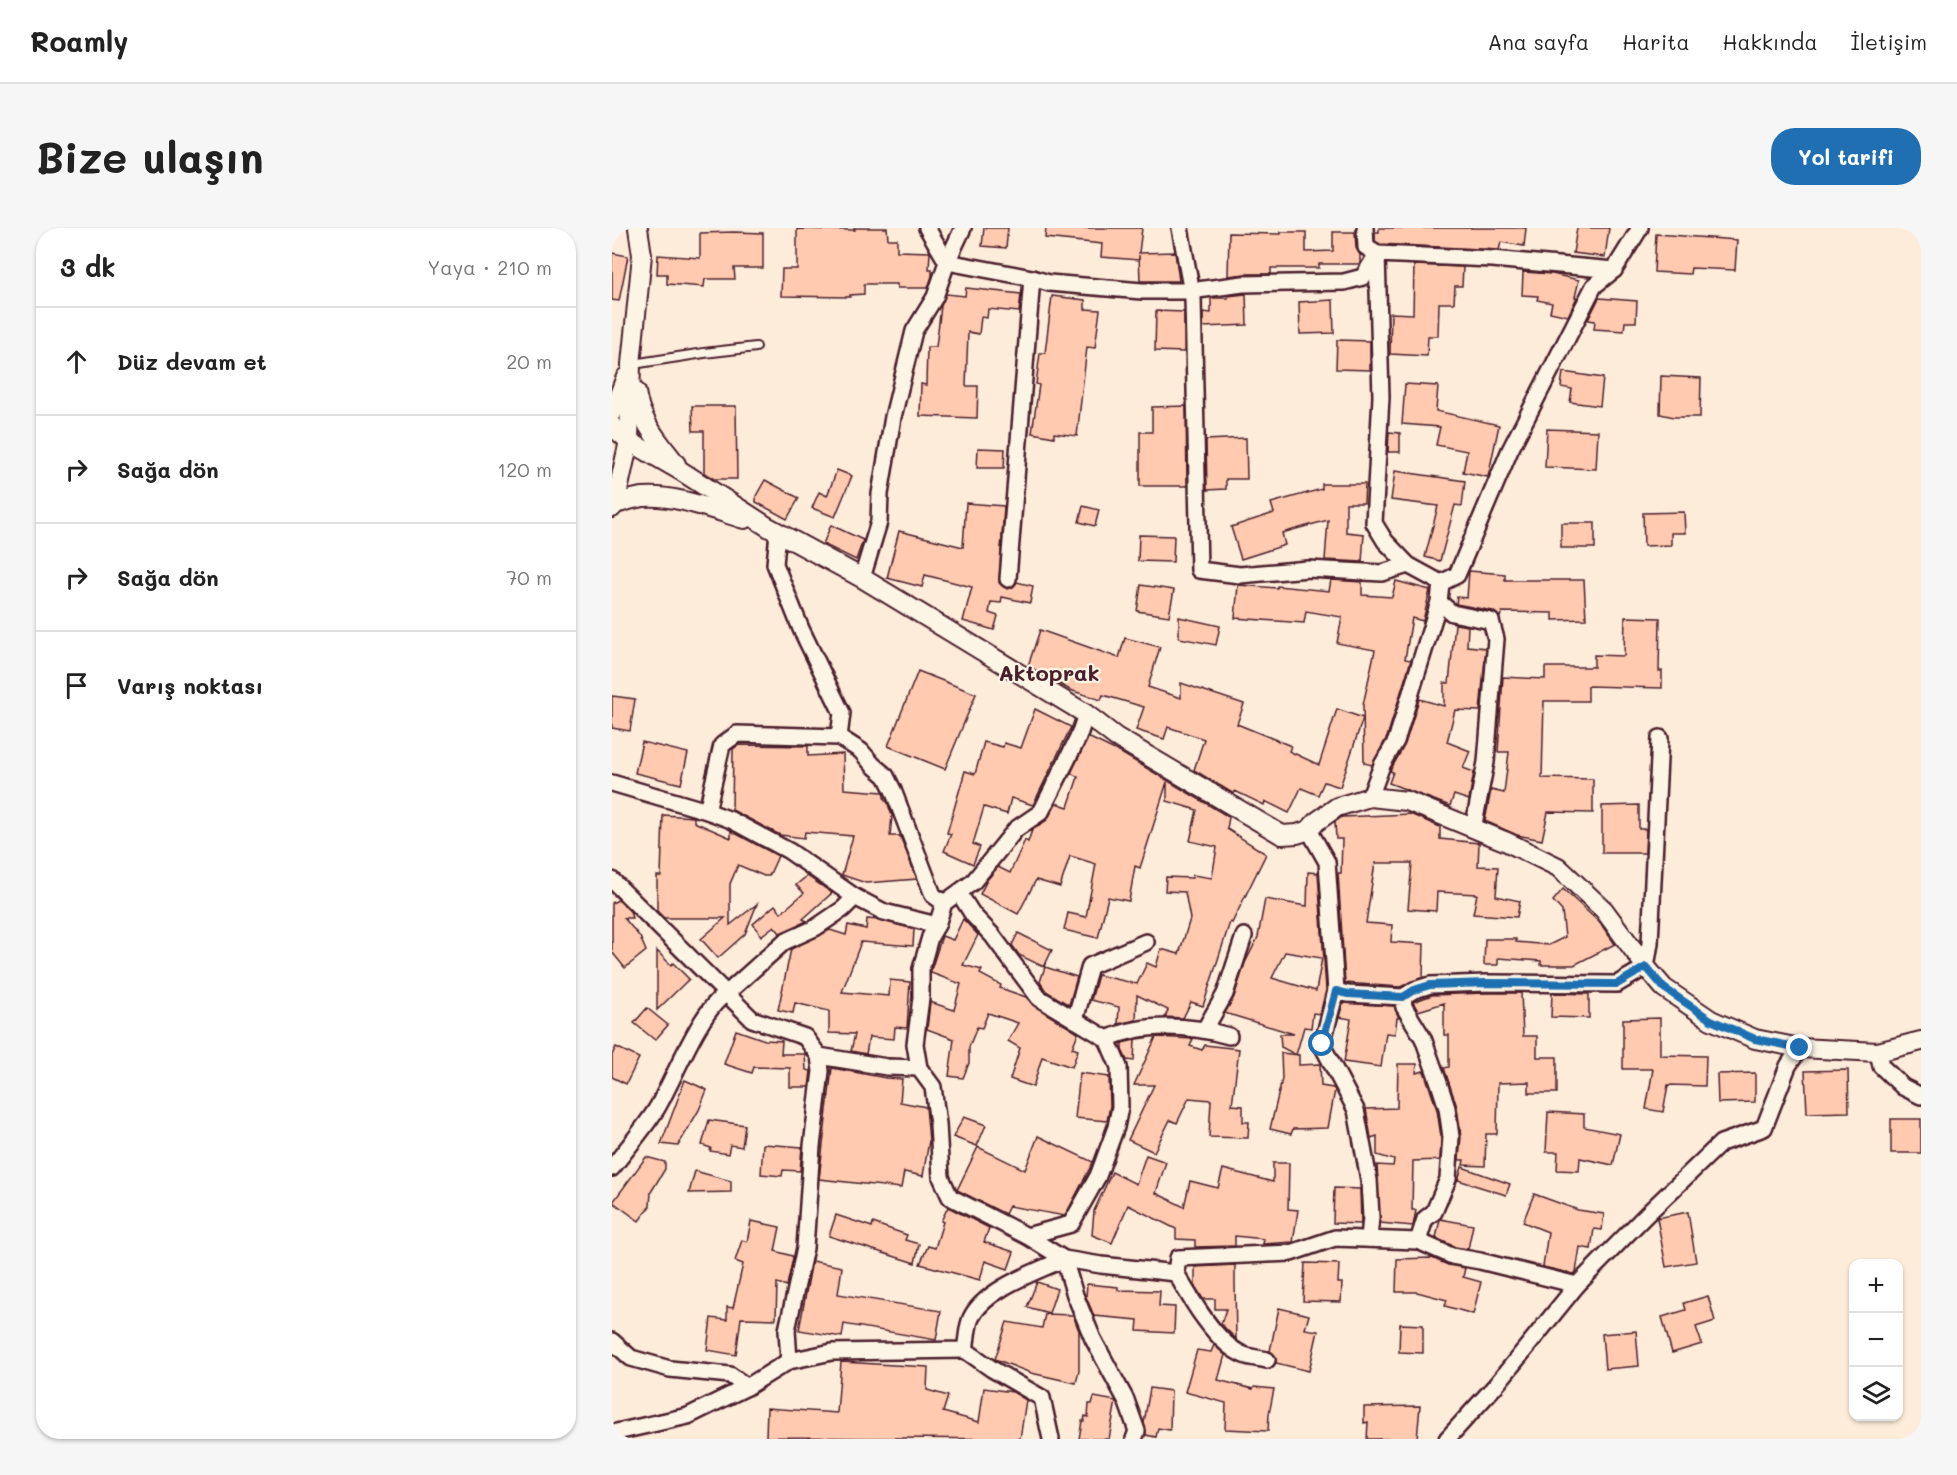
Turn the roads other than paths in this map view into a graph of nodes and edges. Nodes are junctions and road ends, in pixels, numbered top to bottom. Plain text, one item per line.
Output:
1 (638, 228) edge
2 (927, 228) edge
3 (963, 228) edge
4 (1180, 228) edge
5 (1365, 228) edge
6 (1640, 228) edge
7 (1377, 254) junction
8 (947, 262) junction
9 (1614, 270) junction
10 (1032, 278) junction
11 (1190, 291) junction
12 (756, 347) dead end
13 (631, 364) junction
14 (612, 413) edge
15 (612, 426) edge
16 (629, 441) junction
17 (681, 471) junction
18 (613, 506) edge
19 (773, 530) junction
20 (1408, 565) junction
21 (862, 578) junction
22 (1008, 579) dead end
23 (1441, 583) junction
24 (1438, 602) junction
25 (1086, 714) junction
26 (839, 736) junction
27 (1660, 738) dead end
28 (612, 783) edge
29 (1370, 797) junction
30 (707, 811) junction
31 (1473, 829) junction
32 (1310, 830) junction
33 (612, 880) edge
34 (959, 893) junction
35 (855, 897) junction
36 (944, 903) junction
37 (937, 925) junction
38 (1244, 936) dead end
39 (1146, 942) dead end
40 (1646, 967) junction
41 (1336, 991) junction
42 (726, 994) junction
43 (1403, 997) junction
44 (1075, 1020) junction
45 (1206, 1029) junction
46 (1229, 1036) dead end
47 (1107, 1039) junction
48 (1921, 1041) edge
49 (1800, 1048) junction
50 (1878, 1052) junction
51 (819, 1056) junction
52 (919, 1068) junction
53 (1921, 1096) edge
54 (612, 1168) edge
55 (1027, 1236) junction
56 (1369, 1239) junction
57 (1418, 1241) junction
58 (1064, 1258) junction
59 (1176, 1274) junction
60 (1577, 1285) junction
61 (612, 1341) edge
62 (964, 1350) junction
63 (789, 1360) junction
64 (1267, 1360) dead end
65 (747, 1387) junction
66 (612, 1433) edge
67 (1051, 1439) edge
68 (1134, 1439) edge
69 (1447, 1439) edge

1 - 13 street
2 - 8 street
3 - 8 street
4 - 11 street
5 - 7 street
6 - 9 street
7 - 9 street
7 - 11 street
7 - 20 street
8 - 10 street
8 - 21 street
9 - 23 street
10 - 11 street
10 - 22 street
11 - 20 street
12 - 13 lane
13 - 14 street
13 - 16 street
13 - 17 street
15 - 16 street
16 - 17 street
16 - 18 street
17 - 19 street
18 - 19 street
19 - 21 street
19 - 26 street
20 - 23 street
21 - 25 street
23 - 24 street
24 - 29 street
24 - 31 street
25 - 32 street
25 - 34 street
26 - 30 street
26 - 36 street
27 - 40 street
28 - 30 street
29 - 31 street
29 - 32 street
30 - 35 street
31 - 40 street
32 - 41 street
33 - 42 street
34 - 36 street
34 - 44 street
35 - 37 street
35 - 42 street
36 - 37 street
37 - 52 street
38 - 45 street
39 - 44 street
40 - 43 street
40 - 49 street
41 - 43 street
41 - 56 street
42 - 51 street
42 - 54 street
43 - 57 street
44 - 47 street
45 - 46 street
45 - 47 street
47 - 55 street
48 - 50 street
49 - 50 street
49 - 60 street
50 - 53 street
51 - 52 street
51 - 63 street
52 - 55 street
55 - 58 street
56 - 57 street
56 - 59 street
57 - 60 street
58 - 59 street
58 - 62 street
58 - 68 street
59 - 64 street
60 - 69 street
61 - 65 street
62 - 63 street
62 - 67 street
63 - 65 street
65 - 66 street

